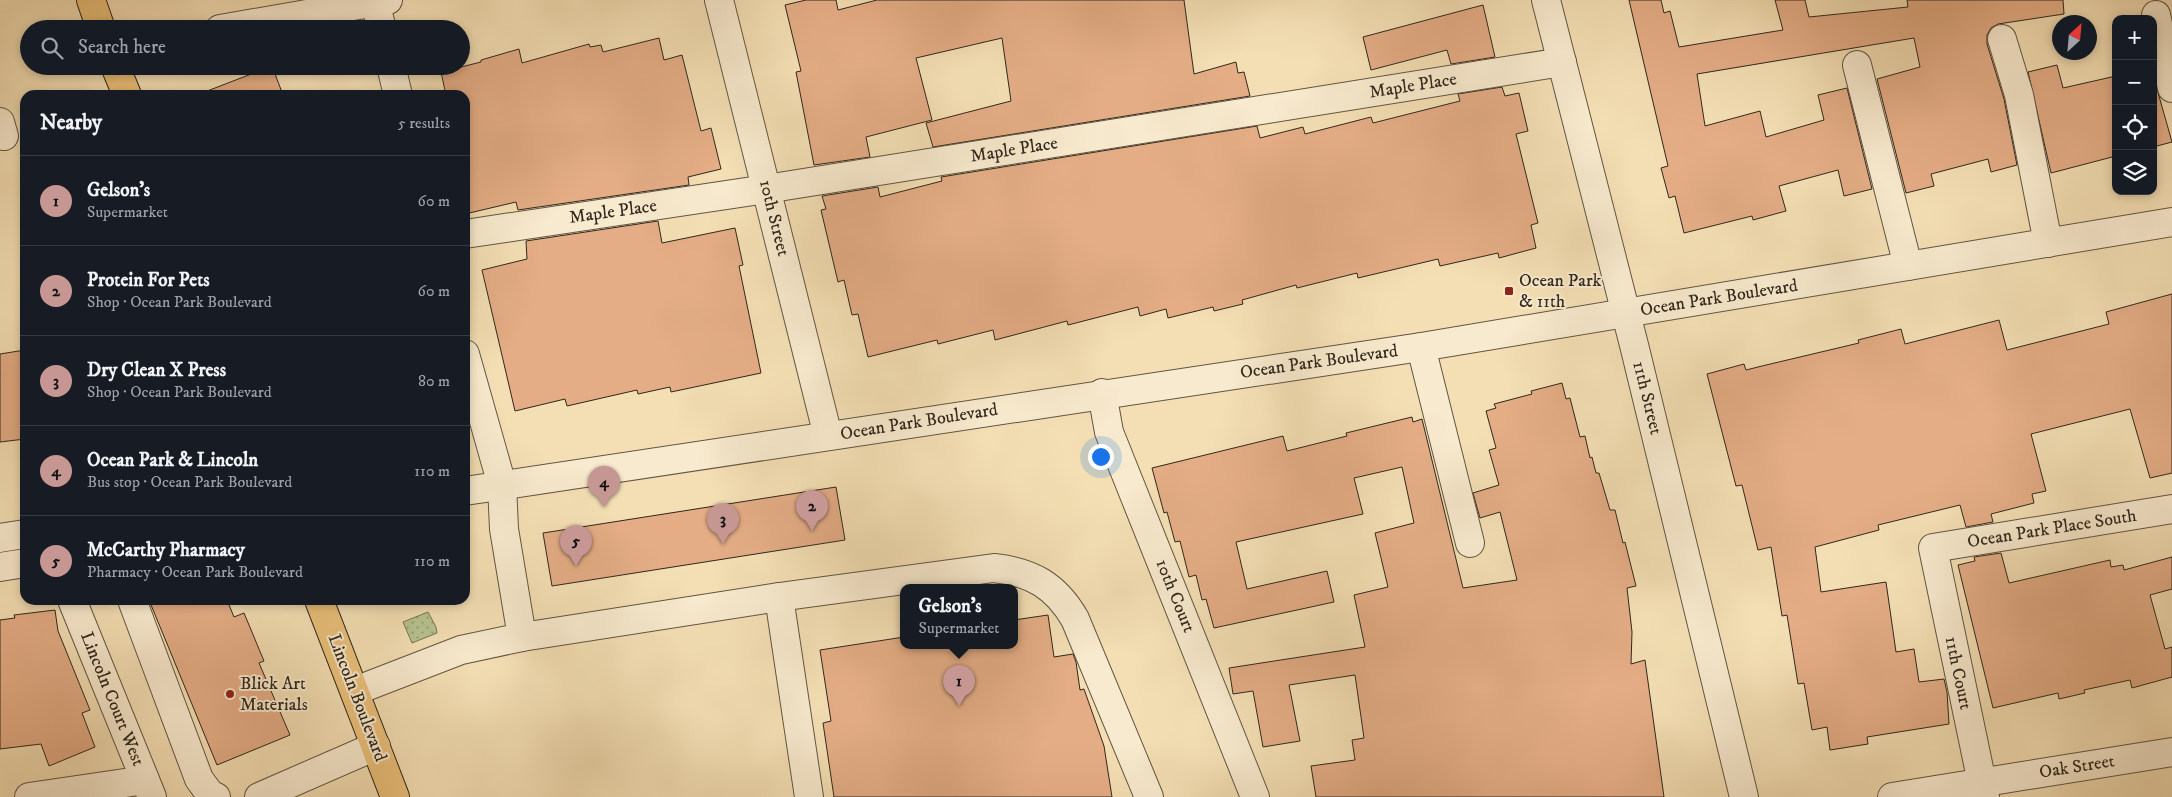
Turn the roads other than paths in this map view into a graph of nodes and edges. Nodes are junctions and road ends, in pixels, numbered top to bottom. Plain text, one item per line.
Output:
1 (91, 0) edge
2 (719, 0) edge
3 (1546, 0) edge
4 (382, 1) edge
5 (305, 6) edge
6 (98, 20) edge
7 (253, 20) edge
8 (382, 20) edge
9 (2157, 20) edge
10 (2002, 39) dead end
11 (1562, 62) junction
12 (1856, 64) dead end
13 (118, 75) edge
14 (393, 75) edge
15 (2172, 88) edge
16 (124, 90) edge
17 (397, 90) edge
18 (766, 189) junction
19 (2172, 222) edge
20 (470, 233) edge
21 (2048, 243) junction
22 (1908, 266) junction
23 (1626, 313) junction
24 (1421, 347) junction
25 (470, 372) edge
26 (1102, 394) junction
27 (828, 436) junction
28 (502, 485) junction
29 (470, 489) edge
30 (2172, 509) edge
31 (20, 535) edge
32 (0, 538) edge
33 (1470, 543) dead end
34 (1933, 548) joint
35 (20, 564) edge
36 (0, 567) edge
37 (779, 597) junction
38 (74, 605) edge
39 (134, 605) edge
40 (321, 605) edge
41 (522, 637) junction
42 (355, 691) junction
43 (376, 746) junction
44 (2172, 752) edge
45 (148, 789) edge
46 (1983, 790) edge
47 (29, 797) edge
48 (216, 797) edge
49 (259, 797) edge
50 (395, 797) edge
51 (809, 797) edge
52 (1149, 797) edge
53 (1255, 797) edge
54 (1744, 797) edge
55 (1892, 797) edge

1 - 6 highway
2 - 18 street, 10th Street
3 - 11 street, 11th Street
4 - 5 street
4 - 8 street
5 - 7 street
9 - 15 street
10 - 21 street
11 - 18 street, Maple Place
11 - 23 street, 11th Street
12 - 22 street
13 - 16 highway
14 - 17 street
18 - 20 street, Maple Place
18 - 27 street, 10th Street
19 - 21 street, Ocean Park Boulevard
21 - 22 street, Ocean Park Boulevard
22 - 23 street, Ocean Park Boulevard
23 - 24 street, Ocean Park Boulevard
23 - 54 street, 11th Street
24 - 26 street, Ocean Park Boulevard
24 - 33 street
25 - 28 street
26 - 27 street, Ocean Park Boulevard
26 - 53 street, 10th Court
27 - 28 street, Ocean Park Boulevard
28 - 29 street, Ocean Park Boulevard
28 - 41 street
30 - 34 street, Ocean Park Place South
31 - 32 street
34 - 46 street, 11th Court
35 - 36 street
37 - 41 street
37 - 51 street
37 - 52 street
38 - 45 street, Lincoln Court West
39 - 48 street
40 - 42 highway, Lincoln Boulevard
41 - 42 street
42 - 43 highway, Lincoln Boulevard
43 - 49 street
43 - 50 highway, Lincoln Boulevard
44 - 46 street, Oak Street
45 - 47 street
46 - 55 street, Oak Street

